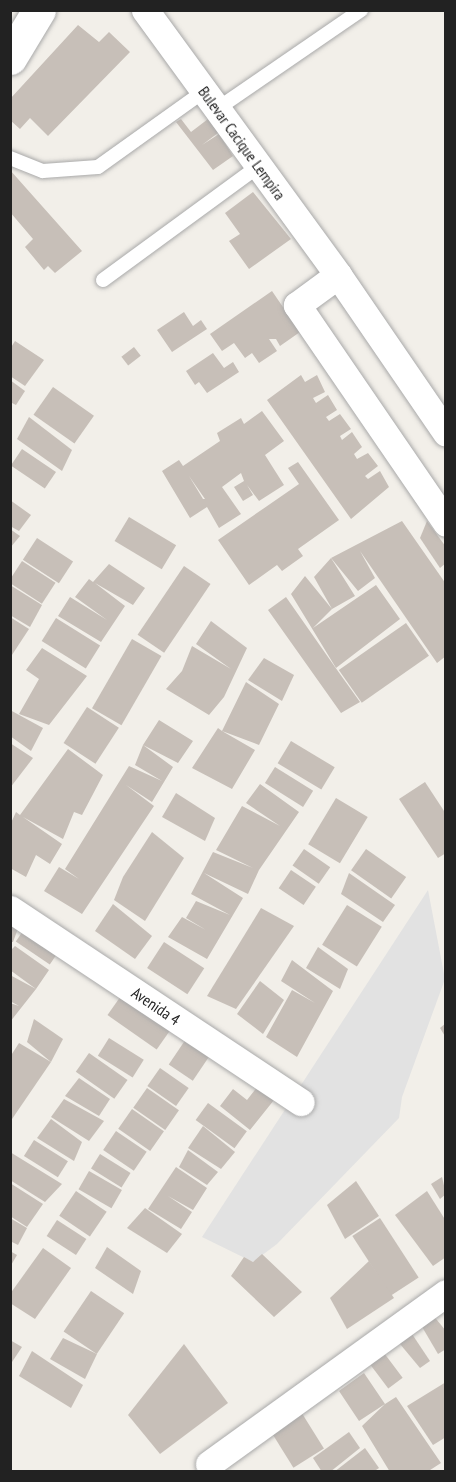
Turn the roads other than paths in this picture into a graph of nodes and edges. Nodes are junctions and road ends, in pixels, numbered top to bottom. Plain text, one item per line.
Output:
1 (39, 10) edge
2 (145, 10) edge
3 (361, 10) edge
4 (10, 58) edge
5 (210, 100) junction
6 (10, 158) edge
7 (258, 166) junction
8 (338, 275) junction
9 (103, 280) dead end
10 (446, 433) edge
11 (446, 523) edge
12 (10, 909) edge
13 (301, 1102) dead end
14 (446, 1293) edge
15 (209, 1464) dead end

1 - 4 street
2 - 5 street, Bulevar Cacique Lempira
3 - 5 lane
5 - 6 lane
5 - 7 street, Bulevar Cacique Lempira
7 - 8 street, Bulevar Cacique Lempira
7 - 9 lane
8 - 10 street, Bulevar Cacique Lempira
8 - 11 street
12 - 13 street, Avenida 4
14 - 15 street

